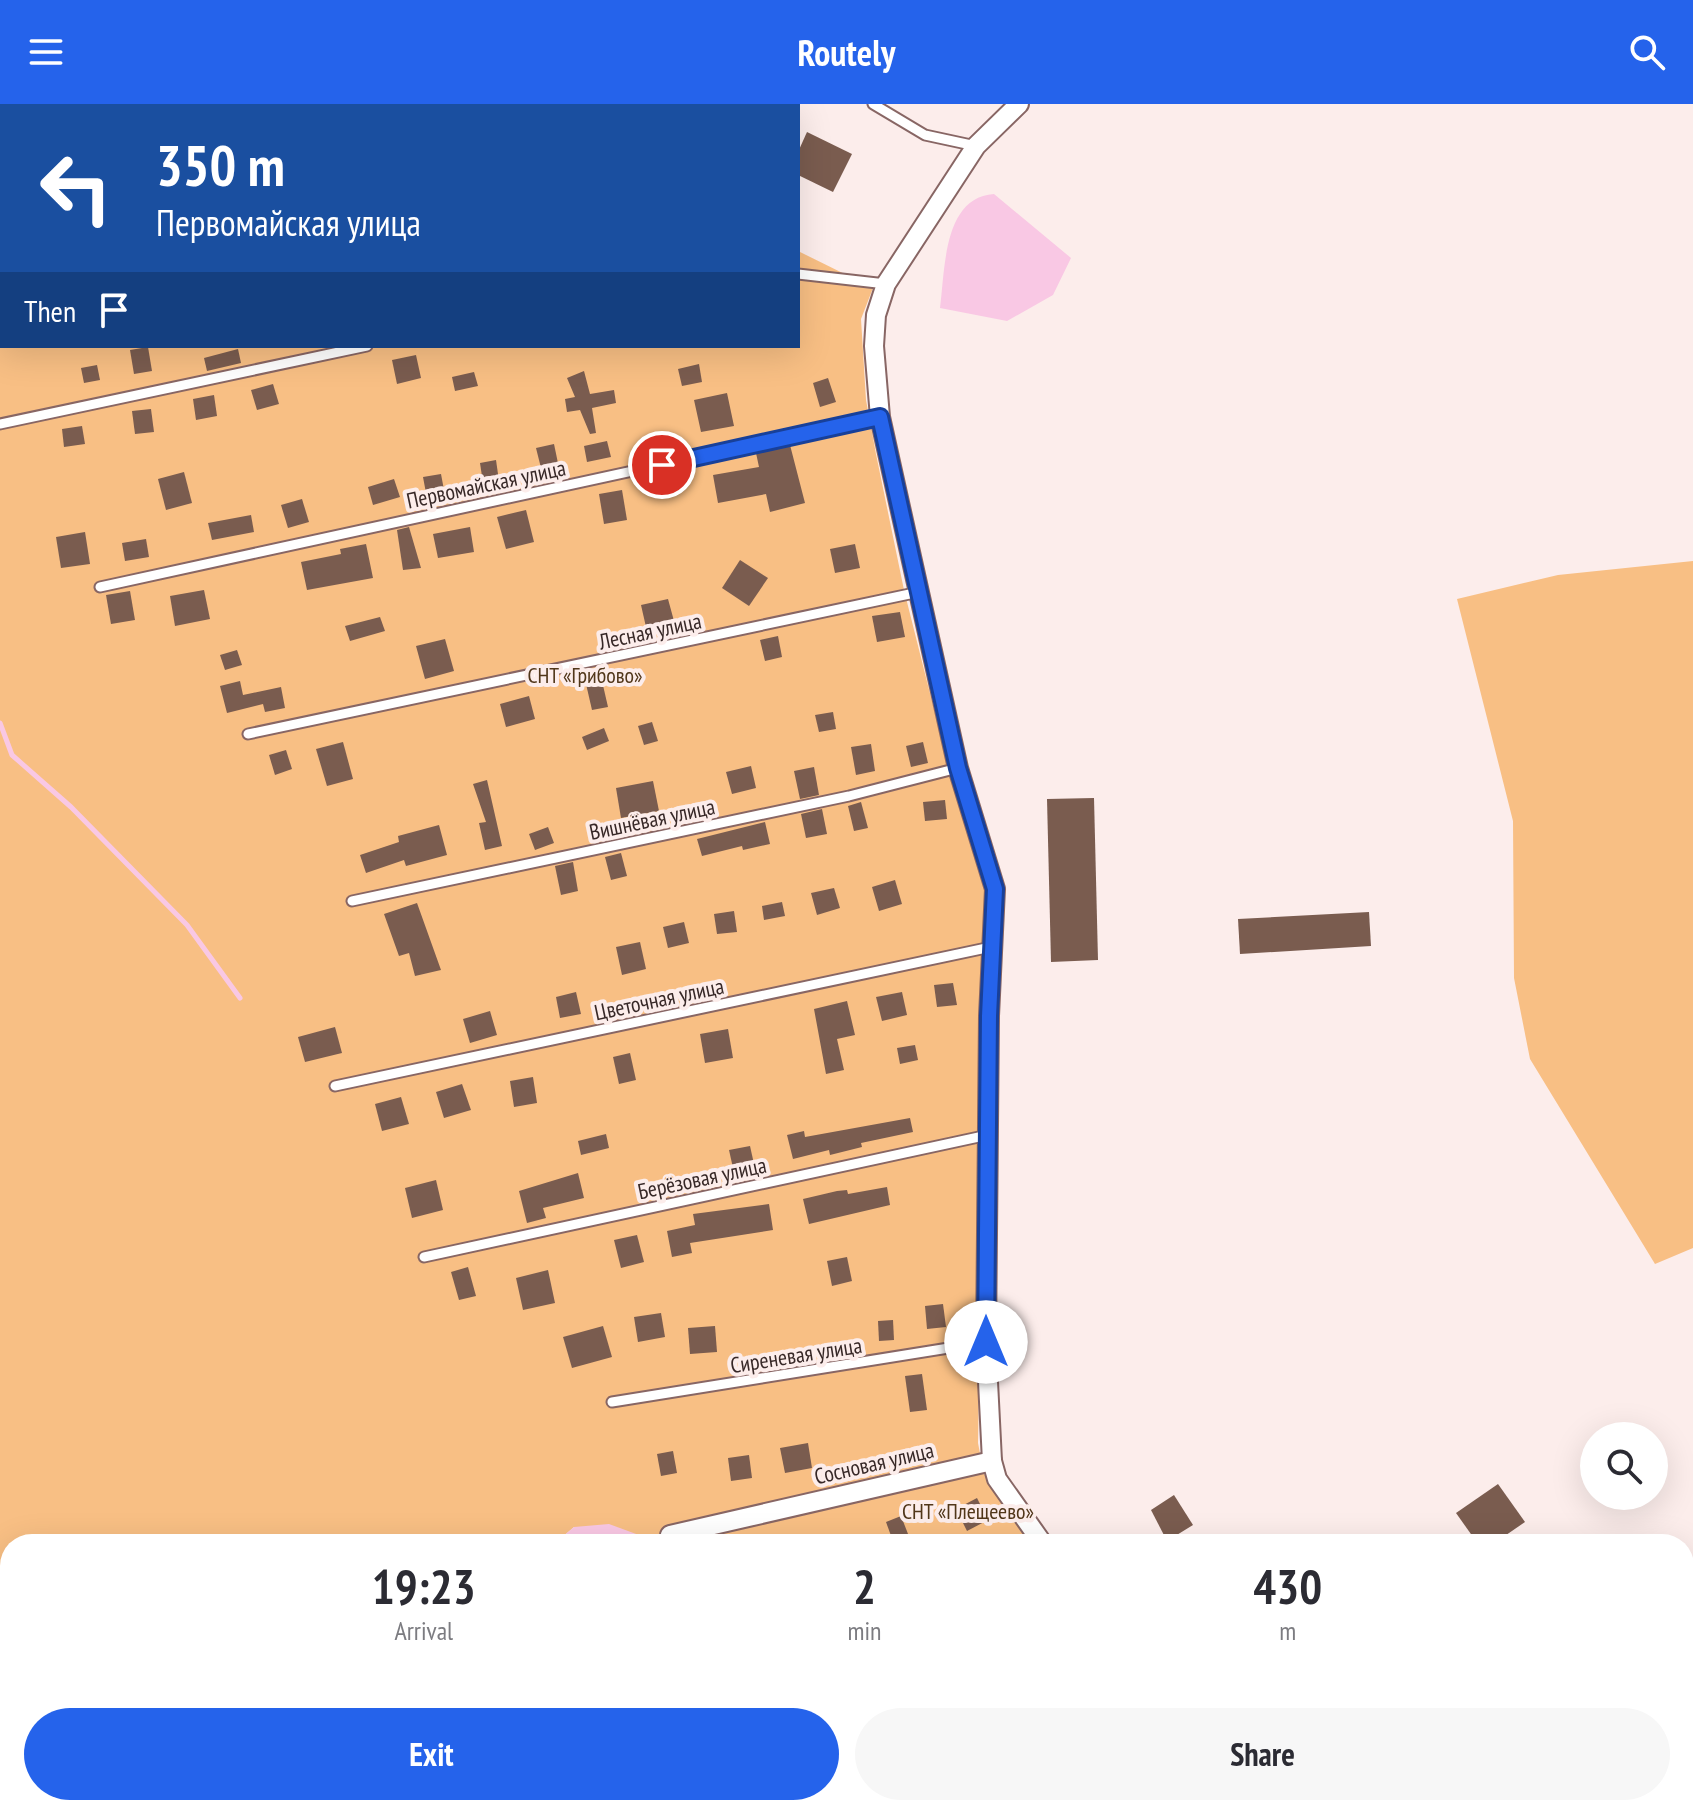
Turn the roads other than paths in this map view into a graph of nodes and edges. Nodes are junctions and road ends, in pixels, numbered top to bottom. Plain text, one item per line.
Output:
1 (873, 104) edge
2 (1019, 104) edge
3 (976, 146) junction
4 (800, 274) edge
5 (886, 284) junction
6 (358, 348) edge
7 (880, 417) junction
8 (0, 424) edge
9 (100, 587) dead end
10 (919, 592) junction
11 (248, 734) dead end
12 (958, 768) junction
13 (352, 901) dead end
14 (991, 947) junction
15 (335, 1086) dead end
16 (988, 1135) junction
17 (424, 1257) dead end
18 (986, 1342) junction
19 (612, 1402) dead end
20 (992, 1461) junction
21 (674, 1534) edge
22 (1036, 1534) edge

1 - 3 lane
2 - 3 street
3 - 5 street
4 - 5 lane
5 - 7 street
6 - 8 lane
7 - 9 lane, Первомайская улица
7 - 10 street
10 - 11 lane, Лесная улица
10 - 12 street
12 - 13 lane, Вишнёвая улица
12 - 14 street
14 - 15 lane, Цветочная улица
14 - 16 street
16 - 17 lane, Берёзовая улица
16 - 18 street
18 - 19 lane, Сиреневая улица
18 - 20 street
20 - 21 street, Сосновая улица
20 - 22 street

